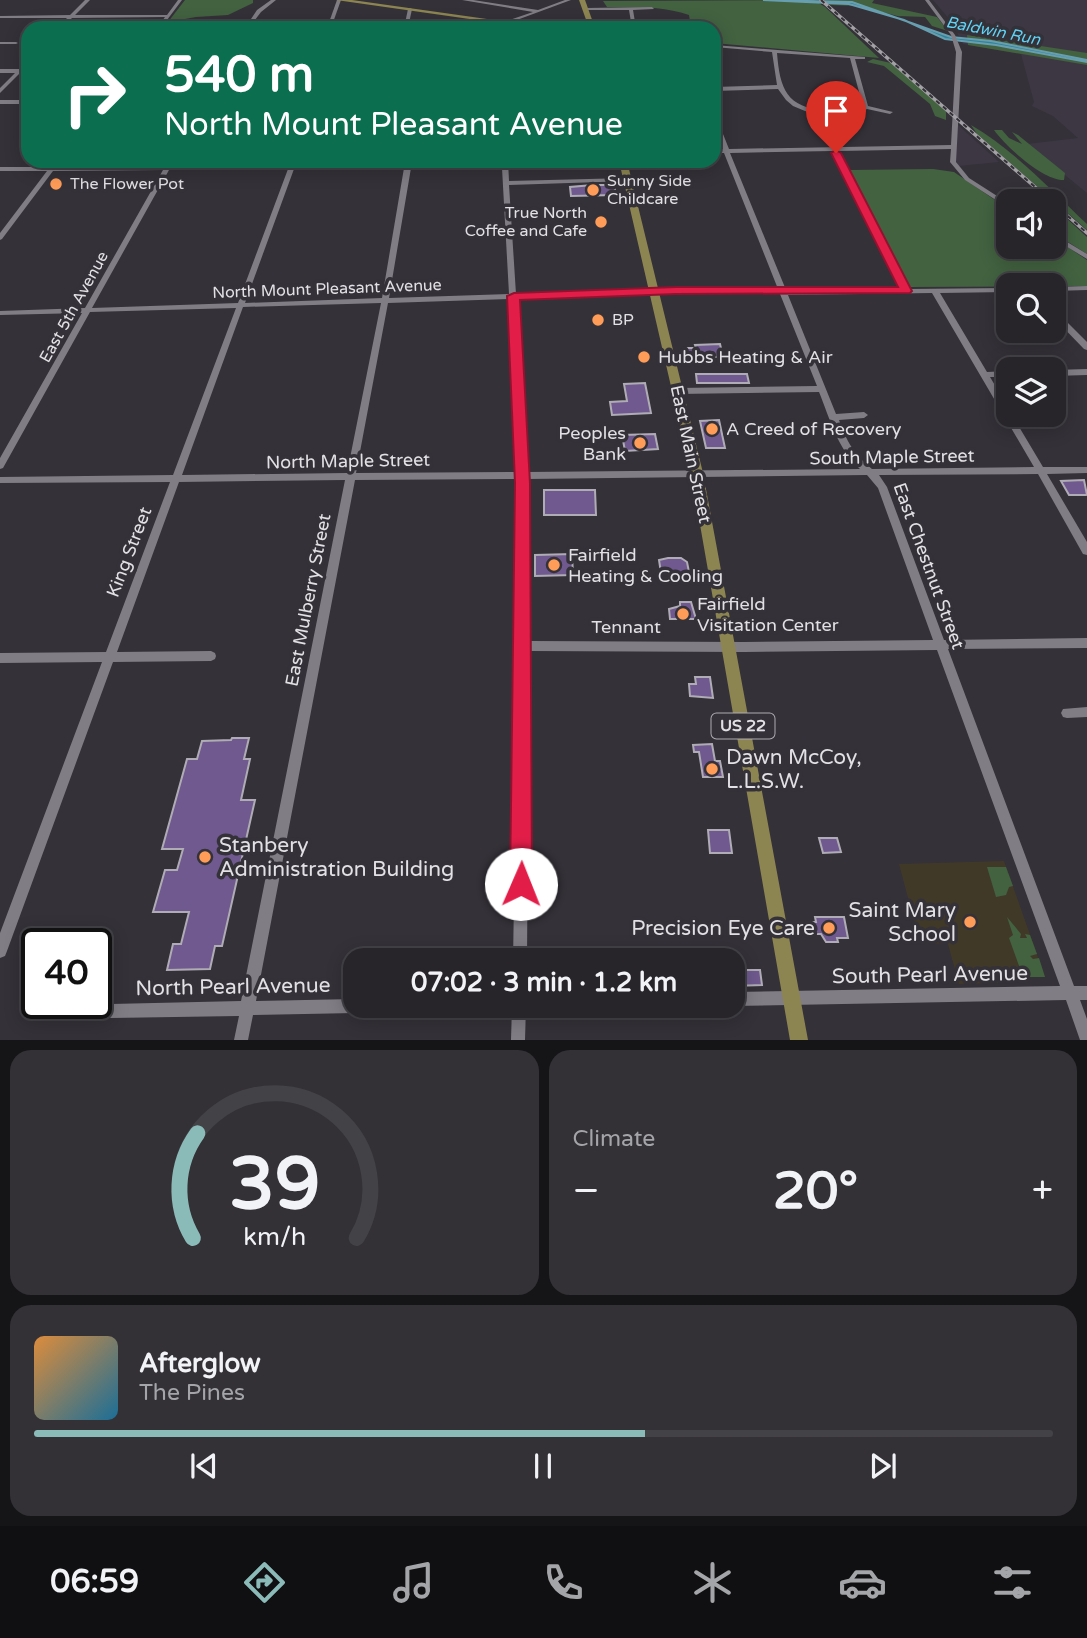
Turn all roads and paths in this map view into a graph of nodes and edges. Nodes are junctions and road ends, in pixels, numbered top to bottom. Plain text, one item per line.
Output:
1 (88, 0) edge
2 (180, 0) edge
3 (274, 0) edge
4 (339, 0) edge
5 (464, 0) edge
6 (569, 0) edge
7 (582, 0) edge
8 (927, 0) edge
9 (652, 8) dead end
10 (410, 9) junction
11 (586, 9) junction
12 (631, 9) junction
13 (538, 11) junction
14 (72, 16) junction
15 (0, 17) edge
16 (67, 21) edge
17 (164, 21) edge
18 (252, 21) edge
19 (332, 21) edge
20 (407, 21) edge
21 (484, 21) edge
22 (510, 21) edge
23 (590, 21) edge
24 (633, 21) edge
25 (0, 43) edge
26 (16, 43) dead end
27 (721, 47) edge
28 (774, 51) junction
29 (852, 58) junction
30 (863, 58) dead end
31 (0, 71) edge
32 (19, 71) joint
33 (780, 87) junction
34 (721, 89) edge
35 (0, 91) edge
36 (0, 102) edge
37 (21, 102) edge
38 (866, 107) junction
39 (890, 112) dead end
40 (721, 138) edge
41 (953, 147) junction
42 (834, 149) junction
43 (721, 151) edge
44 (726, 151) junction
45 (52, 168) joint
46 (168, 168) edge
47 (292, 168) edge
48 (408, 168) edge
49 (505, 168) edge
50 (625, 168) edge
51 (0, 169) edge
52 (628, 180) junction
53 (506, 183) junction
54 (996, 198) edge
55 (0, 238) edge
56 (1066, 244) edge
57 (1087, 257) edge
58 (1087, 288) edge
59 (1066, 289) edge
60 (781, 290) junction
61 (934, 290) junction
62 (996, 290) edge
63 (654, 291) junction
64 (906, 291) junction
65 (514, 296) junction
66 (385, 302) junction
67 (240, 306) junction
68 (88, 311) junction
69 (0, 313) edge
70 (1066, 326) edge
71 (1087, 347) edge
72 (1087, 372) edge
73 (1066, 373) edge
74 (984, 374) junction
75 (996, 374) edge
76 (822, 389) junction
77 (678, 391) junction
78 (996, 394) edge
79 (864, 415) dead end
80 (832, 417) junction
81 (1016, 427) edge
82 (0, 466) edge
83 (1087, 470) edge
84 (1042, 471) junction
85 (697, 473) junction
86 (869, 473) junction
87 (522, 474) junction
88 (349, 478) junction
89 (0, 480) edge
90 (176, 480) junction
91 (1087, 551) edge
92 (1087, 642) edge
93 (939, 643) junction
94 (524, 646) junction
95 (728, 646) junction
96 (109, 656) junction
97 (211, 656) dead end
98 (0, 658) edge
99 (1087, 712) edge
100 (1068, 713) dead end
101 (520, 948) edge
102 (0, 951) edge
103 (1087, 993) edge
104 (1070, 994) junction
105 (745, 999) edge
106 (791, 999) junction
107 (343, 1006) edge
108 (247, 1009) junction
109 (112, 1011) edge
110 (519, 1018) edge
111 (1087, 1039) edge
112 (241, 1040) edge
113 (518, 1040) edge
114 (799, 1040) edge

1 - 14 street
2 - 17 street
3 - 18 street
4 - 10 main road
4 - 19 street
5 - 13 street
6 - 13 street
7 - 11 main road
8 - 41 street
9 - 12 street
10 - 20 street
10 - 21 main road
11 - 12 street
11 - 23 main road
12 - 24 street
13 - 22 street
14 - 15 street
14 - 16 street
14 - 17 street
25 - 26 street
27 - 28 street
28 - 29 street
28 - 33 street
29 - 30 street
29 - 38 street
31 - 32 street
32 - 35 street
33 - 34 street
33 - 38 street
36 - 37 street
38 - 39 street
40 - 44 street, East Chestnut Street
41 - 42 street
41 - 54 street
42 - 44 street
42 - 64 street
43 - 44 street
44 - 60 street, East Chestnut Street
45 - 51 street
45 - 55 street
46 - 68 street, East 5th Avenue
47 - 67 street, King Street
48 - 66 street, East Mulberry Street
49 - 53 street
50 - 52 main road, East Main Street / US 22
52 - 53 street
52 - 63 main road, East Main Street / US 22
53 - 65 street
56 - 57 street
58 - 59 street
60 - 63 street, North Mount Pleasant Avenue
60 - 64 street, North Mount Pleasant Avenue
60 - 76 street, East Chestnut Street
61 - 62 street, North Mount Pleasant Avenue
61 - 64 street, North Mount Pleasant Avenue
61 - 74 street
63 - 65 street, North Mount Pleasant Avenue
63 - 77 main road, East Main Street / US 22
65 - 66 street, North Mount Pleasant Avenue
65 - 87 street
66 - 67 street, North Mount Pleasant Avenue
66 - 88 street, East Mulberry Street
67 - 68 street, North Mount Pleasant Avenue
67 - 90 street, King Street
68 - 69 street, North Mount Pleasant Avenue
68 - 82 street, East 5th Avenue
70 - 71 street
72 - 73 street
74 - 75 street
74 - 78 street
76 - 77 street
76 - 80 street, East Chestnut Street
77 - 85 main road, East Main Street / US 22
79 - 80 street
80 - 86 street, East Chestnut Street
81 - 84 street
83 - 84 street, South Maple Street
84 - 86 street, South Maple Street
84 - 91 street
85 - 86 street, South Maple Street
85 - 87 street, North Maple Street
85 - 95 main road, East Main Street / US 22
86 - 93 street, East Chestnut Street
87 - 88 street, North Maple Street
87 - 94 street
88 - 90 street, North Maple Street
88 - 108 street, East Mulberry Street
89 - 90 street, North Maple Street
90 - 96 street, King Street
92 - 93 street, Tennant
93 - 95 street, Tennant
93 - 104 street, East Chestnut Street
94 - 95 street, Tennant
94 - 101 street
95 - 106 main road, East Main Street / US 22
96 - 97 street
96 - 98 street
96 - 102 street, King Street
99 - 100 street
103 - 104 street, South Pearl Avenue
104 - 106 street, South Pearl Avenue
104 - 111 street, East Chestnut Street
105 - 106 street
106 - 114 main road, East Main Street / US 22
107 - 108 street, North Pearl Avenue
108 - 109 street, North Pearl Avenue
108 - 112 street, East Mulberry Street
110 - 113 street

